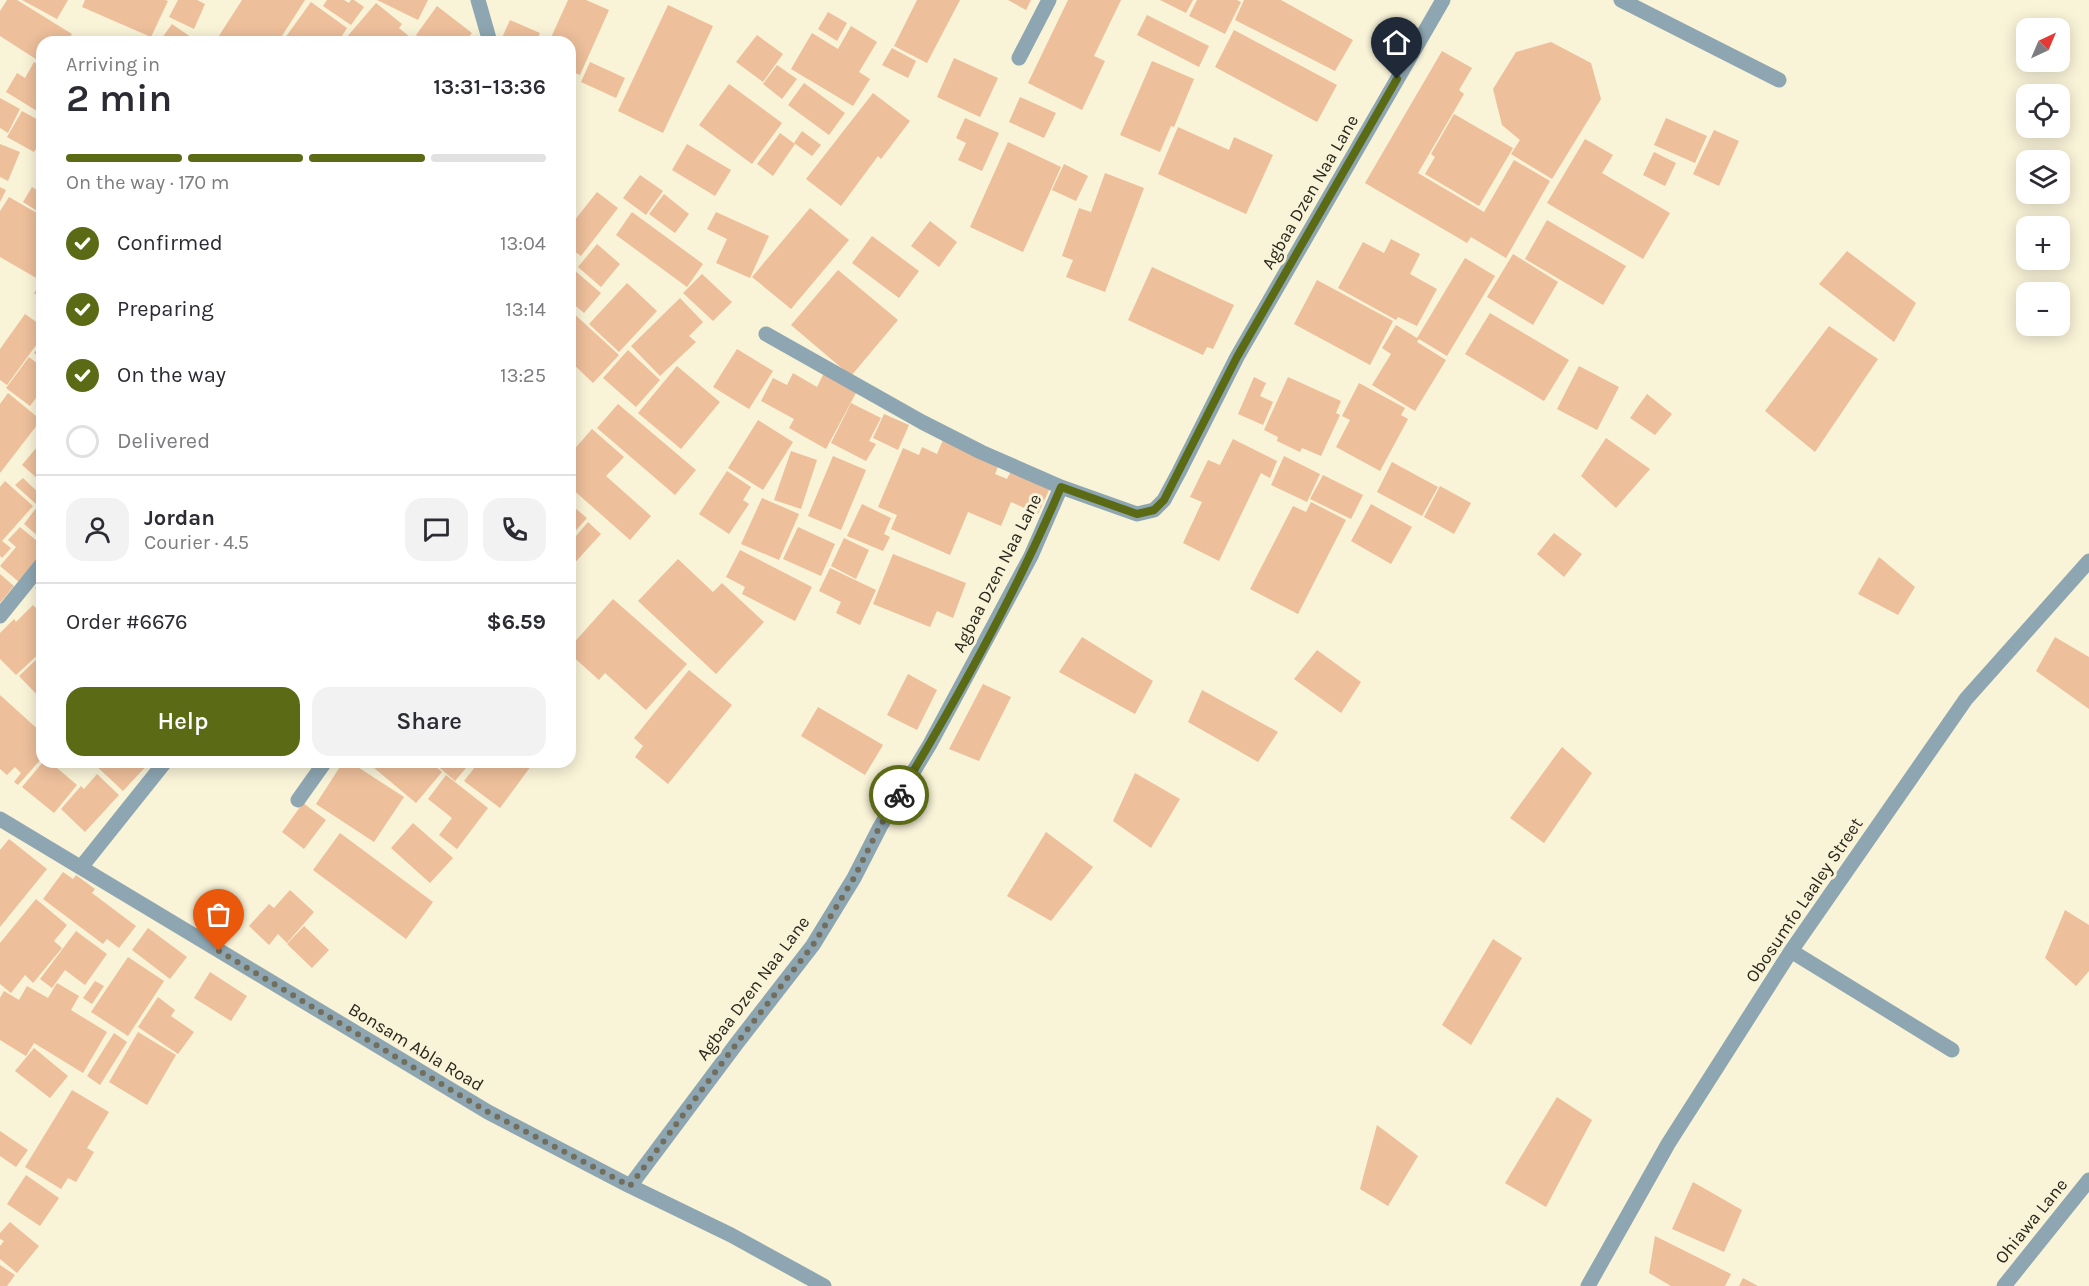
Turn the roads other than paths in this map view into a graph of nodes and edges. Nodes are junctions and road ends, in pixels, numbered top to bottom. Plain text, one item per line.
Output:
1 (478, 0) edge
2 (1049, 0) edge
3 (1443, 0) edge
4 (1620, 0) edge
5 (488, 36) edge
6 (1019, 58) dead end
7 (1779, 80) dead end
8 (766, 334) dead end
9 (1061, 487) junction
10 (2089, 561) edge
11 (36, 571) edge
12 (0, 616) edge
13 (160, 768) edge
14 (321, 768) edge
15 (298, 800) dead end
16 (0, 819) edge
17 (82, 866) junction
18 (1791, 951) junction
19 (1952, 1050) dead end
20 (2089, 1180) edge
21 (630, 1186) junction
22 (824, 1286) edge
23 (1588, 1286) edge
24 (2004, 1286) edge

1 - 5 street
2 - 6 street
3 - 9 street, Agbaa Dzen Naa Lane
4 - 7 street
8 - 9 street
9 - 21 street, Agbaa Dzen Naa Lane
10 - 18 street, Obosumfo Laaley Street
11 - 12 street
13 - 17 street
14 - 15 street
16 - 17 street, Bonsam Abla Road
17 - 21 street, Bonsam Abla Road
18 - 19 street
18 - 23 street, Obosumfo Laaley Street
20 - 24 street, Ohiawa Lane
21 - 22 street, Bonsam Abla Road

